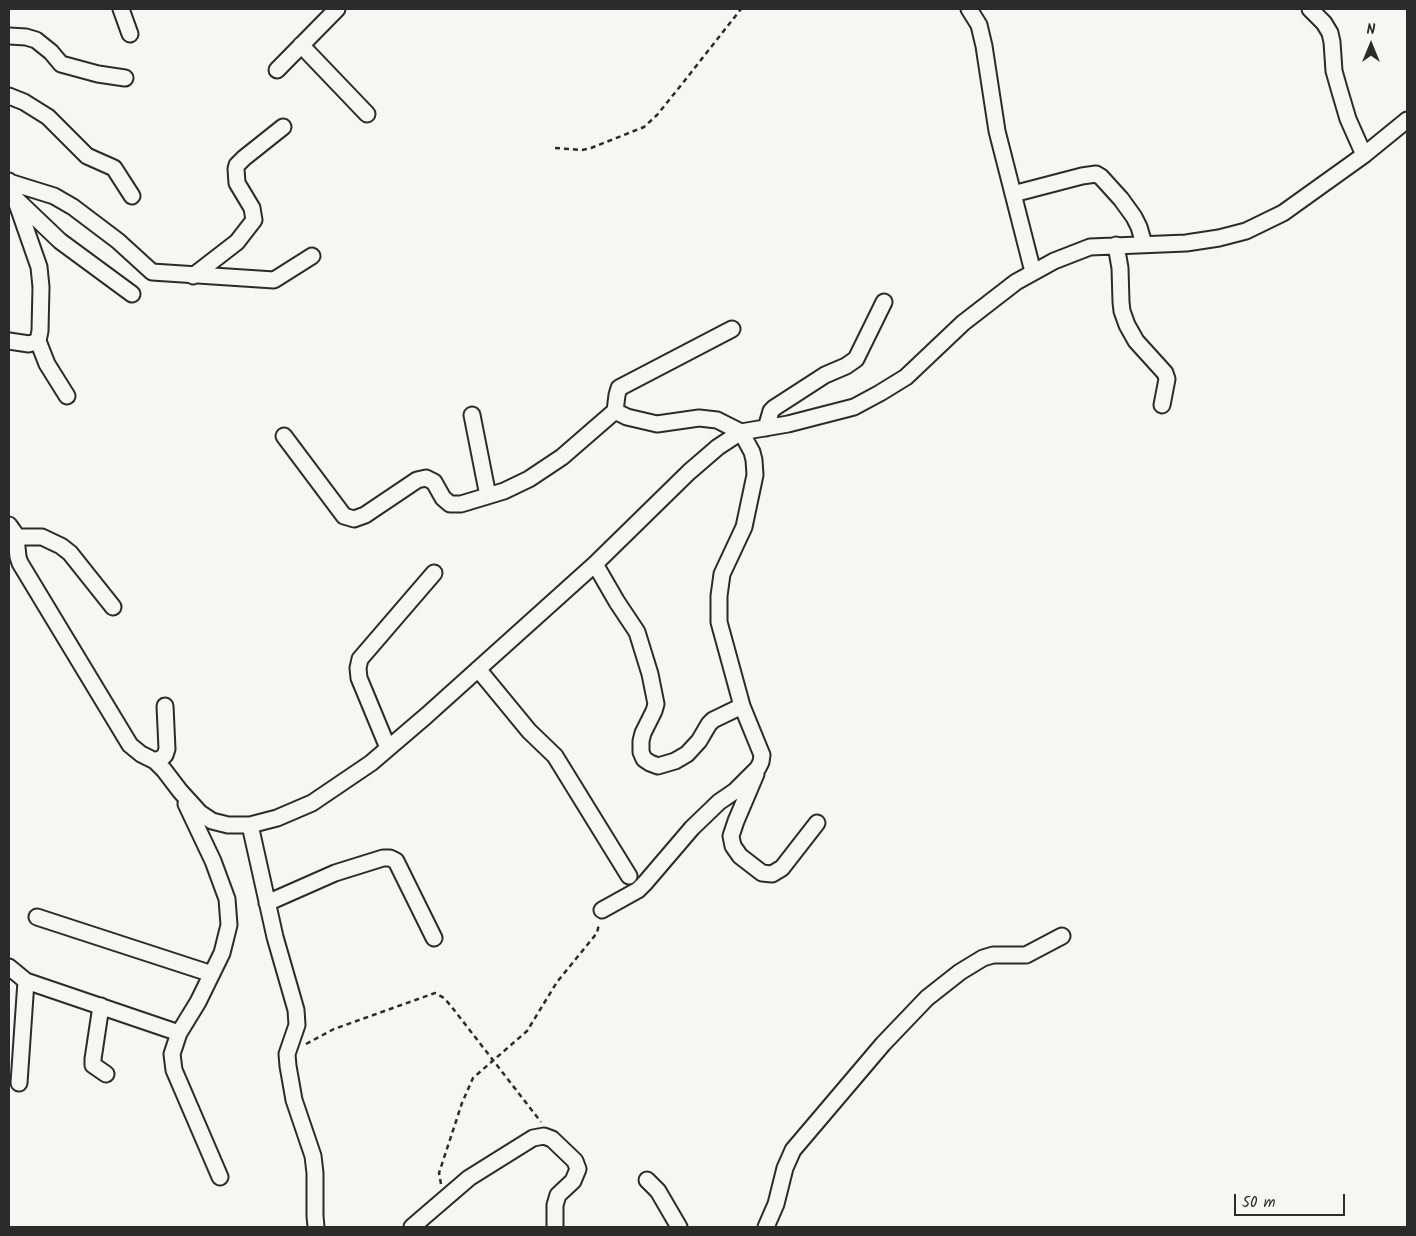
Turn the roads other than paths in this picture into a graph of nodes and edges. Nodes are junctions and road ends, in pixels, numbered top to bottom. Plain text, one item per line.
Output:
1 (121, 9) edge
2 (337, 9) edge
3 (969, 9) edge
4 (1310, 9) edge
5 (130, 34) dead end
6 (9, 36) edge
7 (301, 45) junction
8 (277, 70) dead end
9 (125, 78) dead end
10 (9, 96) edge
11 (367, 114) dead end
12 (1407, 120) edge
13 (283, 127) dead end
14 (1364, 155) junction
15 (9, 181) edge
16 (1013, 194) junction
17 (132, 196) dead end
18 (15, 198) junction
19 (1144, 244) junction
20 (1116, 245) junction
21 (312, 256) dead end
22 (1033, 272) junction
23 (193, 276) junction
24 (132, 294) dead end
25 (884, 302) dead end
26 (732, 329) dead end
27 (9, 340) edge
28 (38, 341) junction
29 (67, 396) dead end
30 (1162, 405) dead end
31 (615, 411) junction
32 (472, 414) dead end
33 (766, 428) junction
34 (741, 432) junction
35 (284, 436) dead end
36 (488, 496) junction
37 (12, 531) edge
38 (13, 559) edge
39 (595, 564) junction
40 (434, 573) dead end
41 (112, 607) dead end
42 (478, 669) junction
43 (165, 706) dead end
44 (742, 706) junction
45 (388, 748) junction
46 (155, 761) junction
47 (758, 768) junction
48 (180, 791) junction
49 (817, 823) dead end
50 (250, 825) junction
51 (629, 876) dead end
52 (266, 903) junction
53 (602, 910) road end
54 (37, 917) dead end
55 (1062, 936) dead end
56 (434, 938) dead end
57 (9, 967) edge
58 (212, 974) junction
59 (26, 981) junction
60 (101, 1006) junction
61 (179, 1033) junction
62 (106, 1074) dead end
63 (19, 1084) dead end
64 (220, 1177) dead end
65 (647, 1180) dead end
66 (316, 1227) edge
67 (412, 1227) edge
68 (555, 1227) edge
69 (679, 1227) edge
70 (766, 1227) edge

1 - 5 street
2 - 7 street
3 - 16 street
4 - 14 street
6 - 9 street
7 - 8 street
7 - 11 street
10 - 17 street
12 - 14 street
13 - 23 street
14 - 19 street
15 - 18 street
15 - 23 street
16 - 19 street
16 - 22 street
18 - 24 street
18 - 28 street
19 - 20 street
20 - 22 street
20 - 30 street
21 - 23 street
22 - 33 street
25 - 33 street
26 - 31 street
27 - 28 street
28 - 29 street
31 - 34 street
31 - 36 street
32 - 36 street
33 - 34 street
34 - 39 street
34 - 44 street
35 - 36 street
37 - 38 street
37 - 41 street
38 - 46 street
39 - 42 street
39 - 44 street
40 - 45 street
42 - 45 street
42 - 51 street
43 - 46 street
44 - 47 street
45 - 50 street
46 - 48 street
47 - 49 street
47 - 53 street
48 - 50 street
48 - 58 street
50 - 52 street
52 - 56 street
52 - 66 street
54 - 58 street
55 - 70 street
57 - 59 street
58 - 61 street
59 - 60 street
59 - 63 street
60 - 61 street
60 - 62 street
61 - 64 street
65 - 69 street
67 - 68 street

